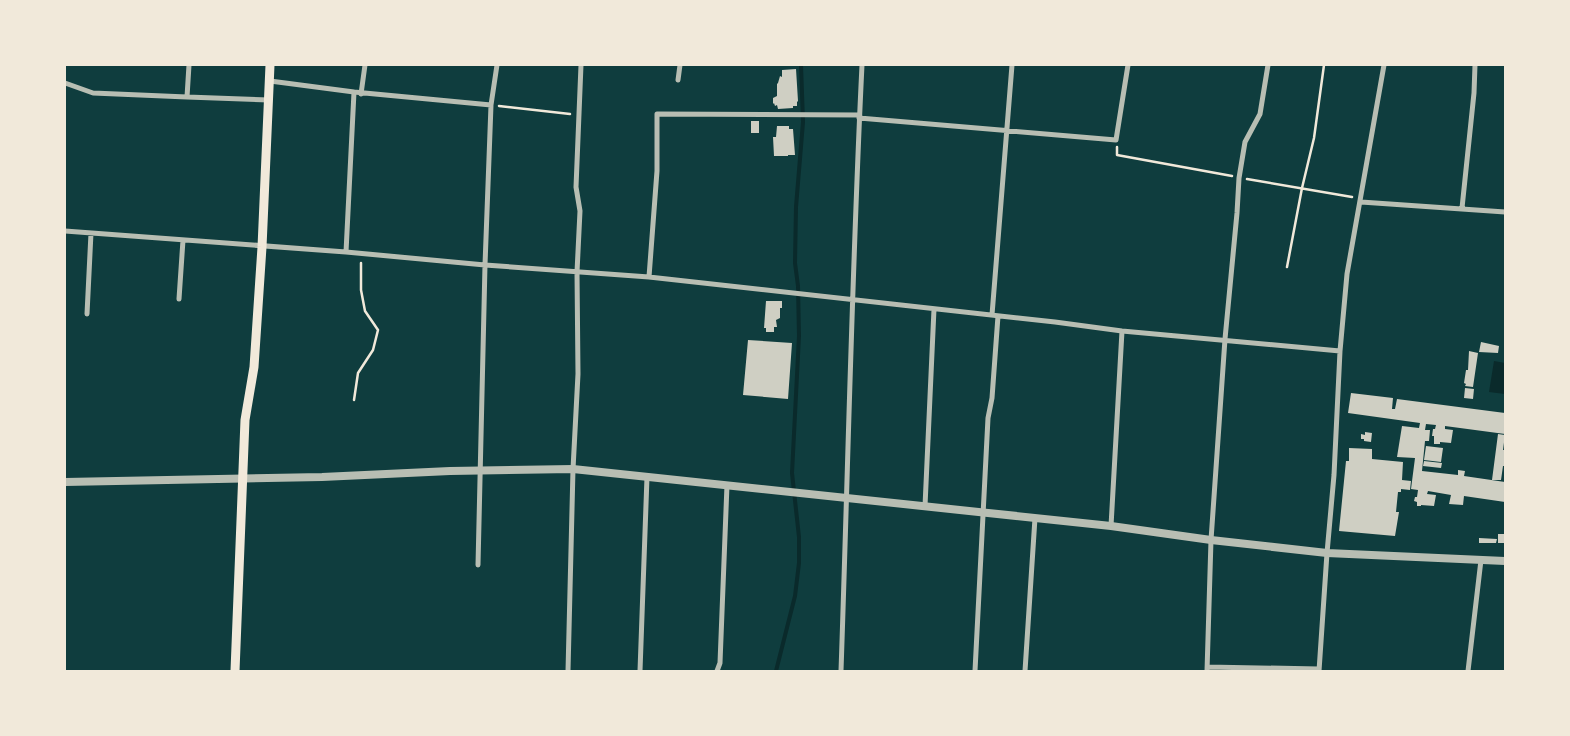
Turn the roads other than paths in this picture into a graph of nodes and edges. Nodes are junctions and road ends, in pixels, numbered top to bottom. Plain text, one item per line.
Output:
1 (189, 65) edge
2 (270, 65) edge
3 (365, 65) edge
4 (497, 65) edge
5 (581, 65) edge
6 (680, 65) edge
7 (862, 65) edge
8 (1012, 65) edge
9 (1128, 65) edge
10 (1268, 65) edge
11 (1384, 65) edge
12 (1475, 65) edge
13 (678, 80) dead end
14 (270, 81) junction
15 (65, 83) edge
16 (354, 92) junction
17 (360, 94) junction
18 (187, 96) junction
19 (270, 100) junction
20 (491, 105) junction
21 (859, 116) junction
22 (1007, 130) junction
23 (1361, 202) junction
24 (1462, 208) junction
25 (1505, 212) edge
26 (65, 231) edge
27 (92, 233) junction
28 (183, 240) junction
29 (262, 246) junction
30 (346, 252) junction
31 (485, 265) junction
32 (577, 272) junction
33 (649, 277) junction
34 (179, 299) dead end
35 (852, 299) junction
36 (934, 309) junction
37 (87, 314) dead end
38 (995, 315) junction
39 (1122, 331) junction
40 (1225, 339) junction
41 (1340, 351) junction
42 (573, 469) junction
43 (481, 470) junction
44 (647, 477) junction
45 (242, 478) junction
46 (65, 482) edge
47 (727, 485) junction
48 (847, 497) junction
49 (925, 506) junction
50 (983, 512) junction
51 (1035, 518) junction
52 (1111, 526) junction
53 (1211, 540) junction
54 (1327, 553) junction
55 (1481, 560) junction
56 (1505, 560) edge
57 (478, 565) dead end
58 (1207, 669) edge
59 (1319, 670) edge
60 (236, 671) edge
61 (568, 671) edge
62 (640, 671) edge
63 (717, 671) edge
64 (841, 671) edge
65 (975, 671) edge
66 (1025, 671) edge
67 (1468, 671) edge

1 - 18 street
2 - 14 main road
3 - 17 street
4 - 20 street
5 - 32 street
6 - 13 street
7 - 21 street
8 - 22 street
9 - 22 street
10 - 40 street
11 - 23 street
12 - 24 street
14 - 16 street
14 - 19 main road
15 - 18 street
16 - 17 street
16 - 30 street
17 - 20 street
18 - 19 street
19 - 29 main road
20 - 31 street
21 - 22 street
21 - 33 street
21 - 35 street
22 - 38 street
23 - 24 street
23 - 41 street
24 - 25 street
26 - 27 street
27 - 28 street
27 - 37 street
28 - 29 street
28 - 34 street
29 - 30 street
29 - 45 main road
30 - 31 street
31 - 32 street
31 - 43 street
32 - 33 street
32 - 42 street
33 - 35 street
35 - 36 street
35 - 48 street
36 - 38 street
36 - 49 street
38 - 39 street
38 - 50 street
39 - 40 street
39 - 52 street
40 - 41 street
40 - 53 street
41 - 54 street
42 - 43 street
42 - 44 street
42 - 61 street
43 - 45 street
43 - 57 street
44 - 47 street
44 - 62 street
45 - 46 street
45 - 60 main road
47 - 48 street
47 - 63 street
48 - 49 street
48 - 64 street
49 - 50 street
50 - 51 street
50 - 65 street
51 - 52 street
51 - 66 street
52 - 53 street
53 - 54 street
53 - 58 street
54 - 55 street
54 - 59 street
55 - 56 street
55 - 67 street
58 - 59 street

